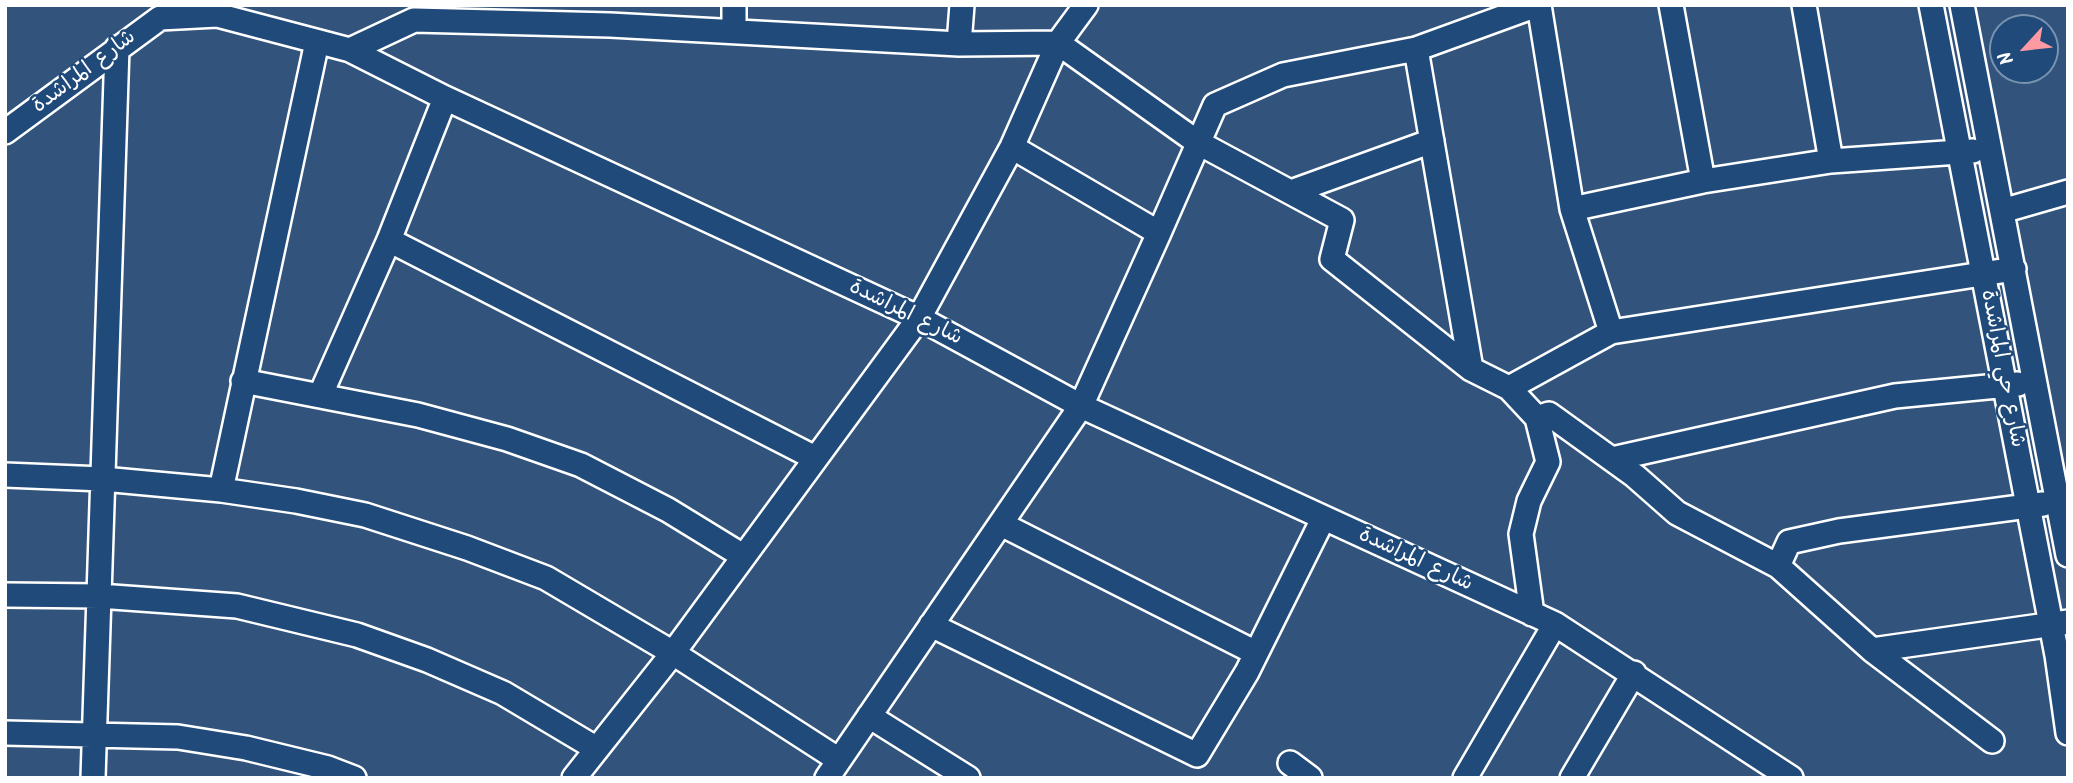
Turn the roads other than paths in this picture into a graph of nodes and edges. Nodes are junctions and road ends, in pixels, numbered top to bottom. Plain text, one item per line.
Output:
1 (734, 5) edge
2 (962, 5) edge
3 (1086, 5) edge
4 (1538, 5) edge
5 (1671, 5) edge
6 (1804, 5) edge
7 (1931, 5) edge
8 (1962, 5) edge
9 (610, 15) edge
10 (734, 31) junction
11 (317, 42) junction
12 (1058, 43) junction
13 (958, 44) junction
14 (117, 48) junction
15 (1416, 49) junction
16 (350, 50) junction
17 (445, 98) junction
18 (5, 132) edge
19 (1432, 141) junction
20 (1197, 142) junction
21 (1012, 147) junction
22 (1990, 149) junction
23 (1959, 152) junction
24 (1831, 161) junction
25 (1703, 181) junction
26 (2068, 191) edge
27 (1292, 192) junction
28 (1572, 209) junction
29 (2002, 211) junction
30 (1160, 233) junction
31 (389, 240) junction
32 (2014, 269) junction
33 (1983, 274) junction
34 (919, 318) junction
35 (1611, 332) junction
36 (1471, 369) junction
37 (243, 381) junction
38 (2035, 383) junction
39 (2005, 386) junction
40 (1509, 388) junction
41 (320, 396) junction
42 (1081, 406) junction
43 (1537, 418) junction
44 (815, 458) junction
45 (1612, 459) junction
46 (5, 475) edge
47 (103, 479) junction
48 (221, 489) junction
49 (2059, 502) junction
50 (2028, 506) junction
51 (1324, 519) junction
52 (1000, 524) junction
53 (2068, 555) edge
54 (743, 556) junction
55 (1778, 566) junction
56 (5, 595) edge
57 (99, 596) junction
58 (1532, 614) junction
59 (2059, 623) edge
60 (1555, 624) junction
61 (931, 625) junction
62 (1872, 650) junction
63 (673, 653) junction
64 (1256, 653) junction
65 (1634, 673) junction
66 (869, 716) junction
67 (5, 733) edge
68 (2068, 733) edge
69 (94, 734) junction
70 (1992, 741) dead end
71 (597, 749) junction
72 (1290, 763) dead end
73 (833, 769) edge
74 (93, 778) edge
75 (354, 778) edge
76 (574, 778) edge
77 (968, 778) edge
78 (1310, 778) edge
79 (1465, 778) edge
80 (1572, 778) edge
81 (1791, 778) edge

1 - 10 street
2 - 13 street
3 - 12 street
4 - 15 street
4 - 28 street
5 - 25 street
6 - 24 street
7 - 23 street, شارع حي المراشدة
8 - 22 street, شارع حي المراشدة
9 - 10 street
9 - 16 street
10 - 13 street
11 - 14 street, شارع المراشدة
11 - 16 street, شارع المراشدة
11 - 37 street
12 - 13 street
12 - 20 street
12 - 21 street
14 - 18 street, شارع المراشدة
14 - 47 street
15 - 19 street
15 - 20 street
16 - 17 street, شارع المراشدة
17 - 31 street
17 - 34 street, شارع المراشدة
19 - 27 street
19 - 36 street
20 - 27 street
20 - 30 street
21 - 30 street
21 - 34 street
22 - 23 street
22 - 29 street, شارع حي المراشدة
23 - 24 street
23 - 33 street, شارع حي المراشدة
24 - 25 street
25 - 28 street
26 - 29 street
27 - 36 street
28 - 35 street
29 - 32 street, شارع حي المراشدة
30 - 42 street
31 - 41 street
31 - 44 street
32 - 33 street
32 - 38 street, شارع حي المراشدة
33 - 35 street
33 - 39 street, شارع حي المراشدة
34 - 42 street, شارع المراشدة
34 - 44 street
35 - 40 street
36 - 40 street
37 - 41 street
37 - 48 street
38 - 39 street
38 - 49 street, شارع حي المراشدة
39 - 45 street
39 - 50 street, شارع حي المراشدة
40 - 43 street
41 - 54 street
42 - 51 street, شارع المراشدة
42 - 52 street
43 - 45 street
43 - 58 street
44 - 54 street
45 - 55 street
46 - 47 street
47 - 48 street
47 - 57 street
48 - 63 street
49 - 50 street
49 - 53 street, شارع حي المراشدة
50 - 55 street
50 - 59 street, شارع حي المراشدة
51 - 58 street, شارع المراشدة
51 - 64 street
52 - 61 street
52 - 64 street
54 - 63 street
55 - 62 street
56 - 57 street
57 - 69 street
57 - 71 street
58 - 60 street, شارع المراشدة
59 - 62 street
59 - 68 street, شارع حي المراشدة
60 - 65 street, شارع المراشدة
60 - 79 street
61 - 64 street
61 - 66 street
62 - 70 street
63 - 71 street
63 - 73 street
65 - 80 street
65 - 81 street, شارع المراشدة
66 - 73 street
66 - 77 street
67 - 69 street
69 - 74 street
69 - 75 street
71 - 76 street
72 - 78 street

